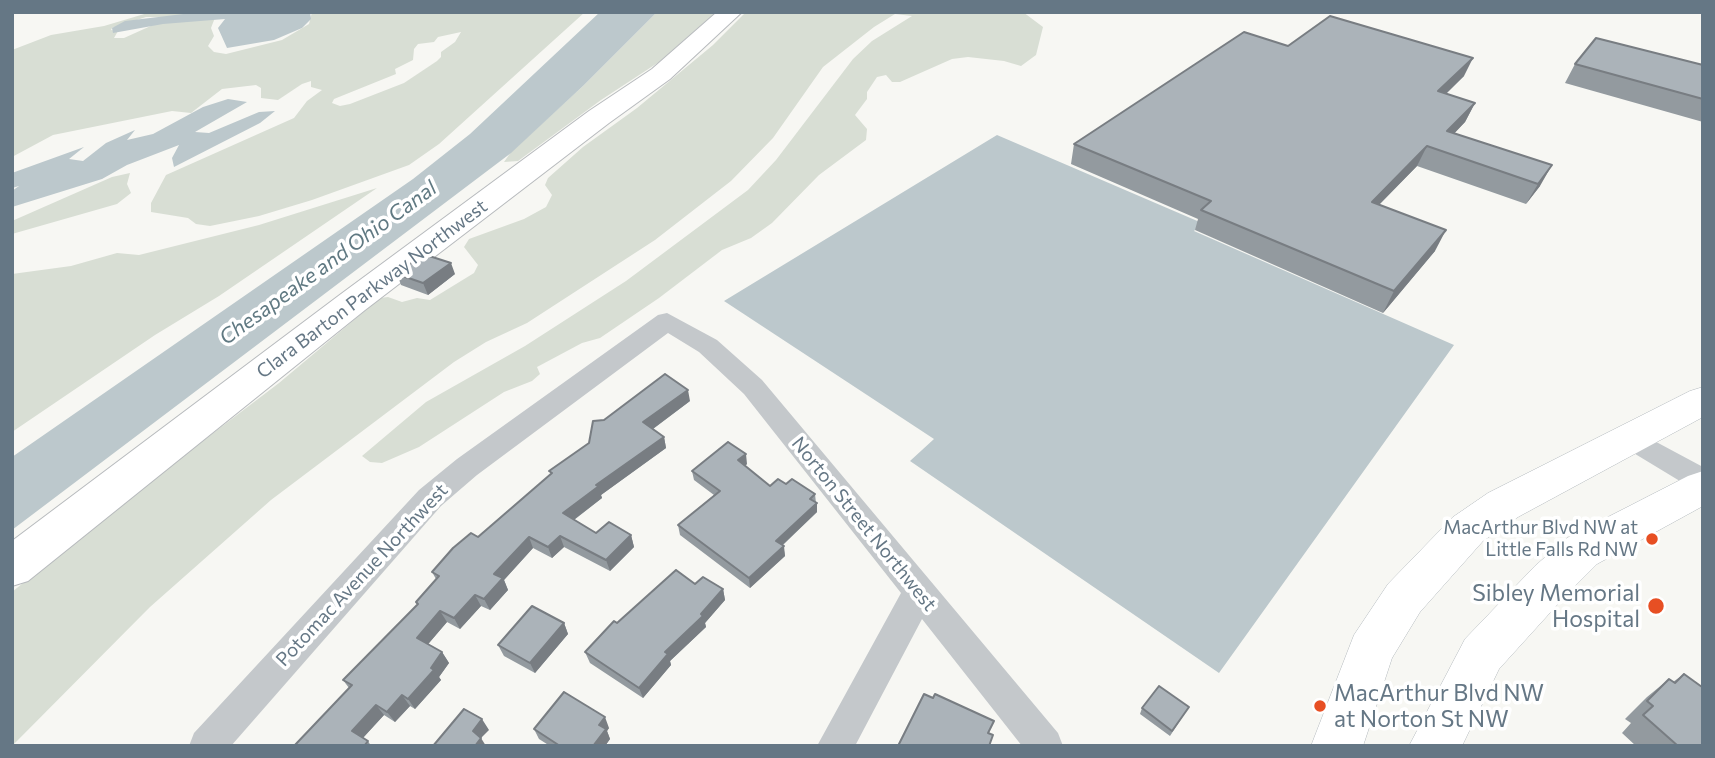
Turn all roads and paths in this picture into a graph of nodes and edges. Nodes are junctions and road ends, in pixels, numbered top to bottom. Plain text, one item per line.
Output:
1 (731, 12) edge
2 (667, 321) joint
3 (1703, 400) edge
4 (1632, 439) junction
5 (1703, 484) edge
6 (12, 567) edge
7 (919, 593) junction
8 (207, 746) edge
9 (835, 746) edge
10 (1045, 746) edge
11 (1337, 746) edge
12 (1435, 746) edge

1 - 6 highway, Clara Barton Parkway Northwest
2 - 7 street, Norton Street Northwest
2 - 8 street, Potomac Avenue Northwest
3 - 4 main road
4 - 5 street
4 - 11 main road
5 - 12 main road
7 - 9 street
7 - 10 street, Norton Street Northwest

